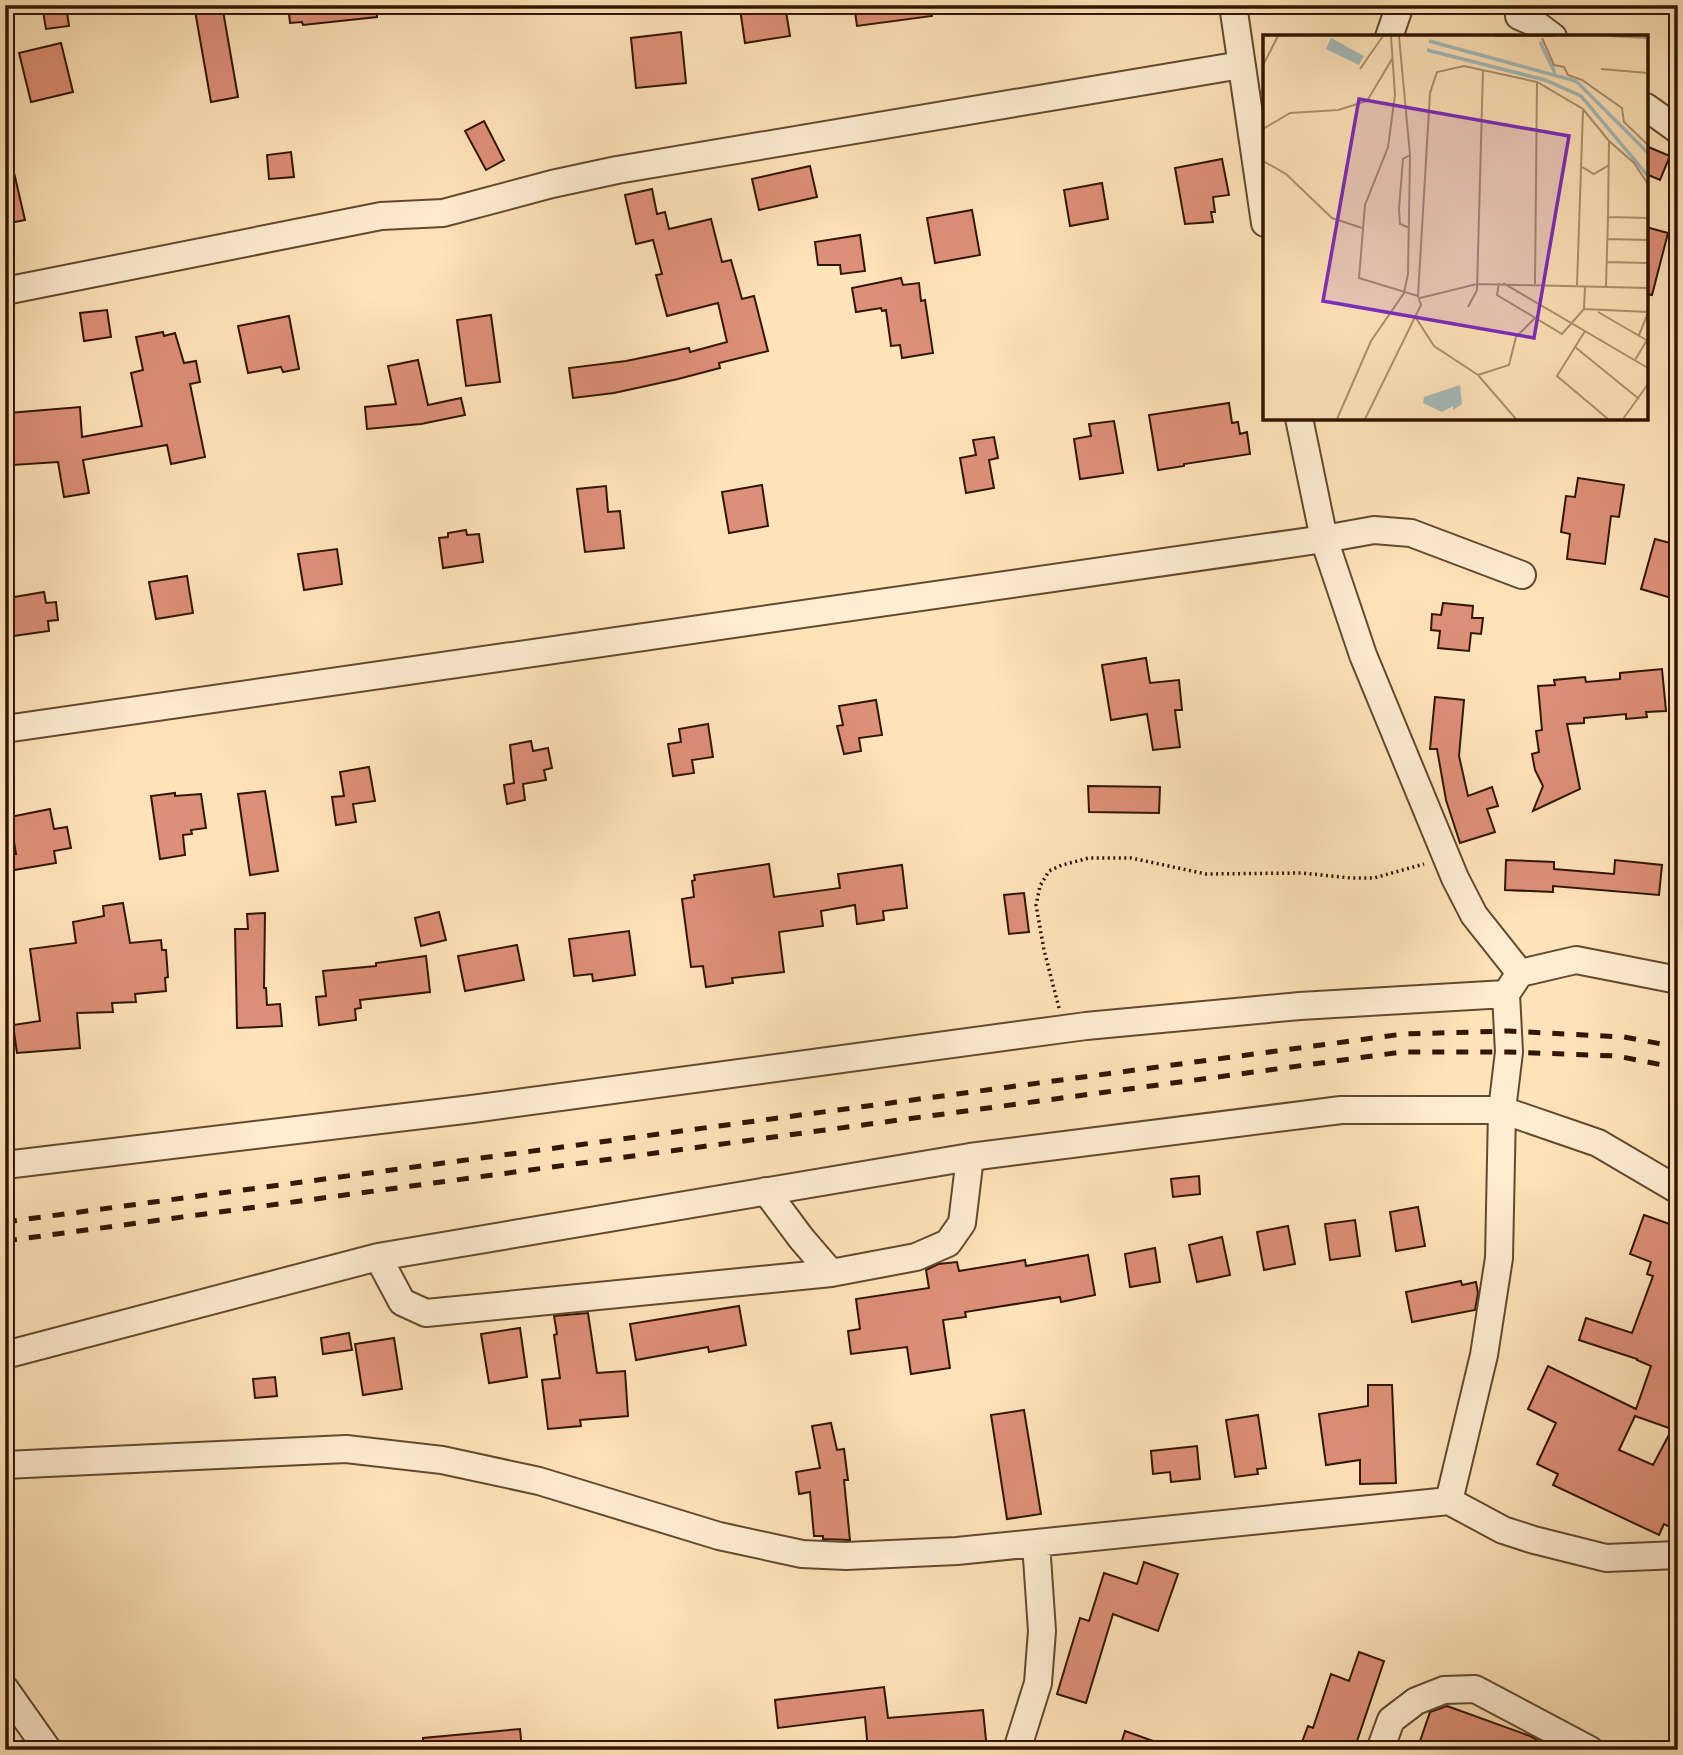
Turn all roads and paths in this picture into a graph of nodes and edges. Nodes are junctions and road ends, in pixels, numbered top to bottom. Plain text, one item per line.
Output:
1 (1233, 5) edge
2 (1400, 5) edge
3 (1517, 19) edge
4 (1390, 35) edge
5 (1550, 35) edge
6 (1241, 65) junction
7 (1648, 108) edge
8 (1678, 131) edge
9 (1263, 210) edge
10 (5, 291) edge
11 (1299, 420) edge
12 (1324, 539) junction
13 (1522, 575) dead end
14 (5, 729) edge
15 (1447, 857) junction
16 (1678, 980) edge
17 (1513, 984) junction
18 (1064, 1030) junction
19 (1502, 1110) junction
20 (970, 1157) junction
21 (5, 1165) edge
22 (1678, 1190) edge
23 (766, 1191) junction
24 (378, 1257) junction
25 (831, 1273) junction
26 (5, 1355) edge
27 (5, 1465) edge
28 (1449, 1501) junction
29 (1036, 1543) junction
30 (1678, 1555) edge
31 (5, 1689) edge
32 (48, 1750) edge
33 (1017, 1750) edge
34 (1380, 1750) edge
35 (1590, 1750) edge

1 - 6 street
2 - 4 street
3 - 5 street
6 - 9 street
6 - 10 street
7 - 8 street
11 - 12 street
12 - 13 street
12 - 14 street
12 - 15 street
15 - 17 street
15 - 18 path
16 - 17 street
17 - 18 street
17 - 19 street
18 - 21 street
19 - 20 street
19 - 22 street
19 - 28 street
20 - 23 street
20 - 25 street
23 - 24 street
23 - 25 street
24 - 25 street
24 - 26 street
27 - 29 street
28 - 29 street
28 - 30 street
29 - 33 street
31 - 32 street
34 - 35 street

